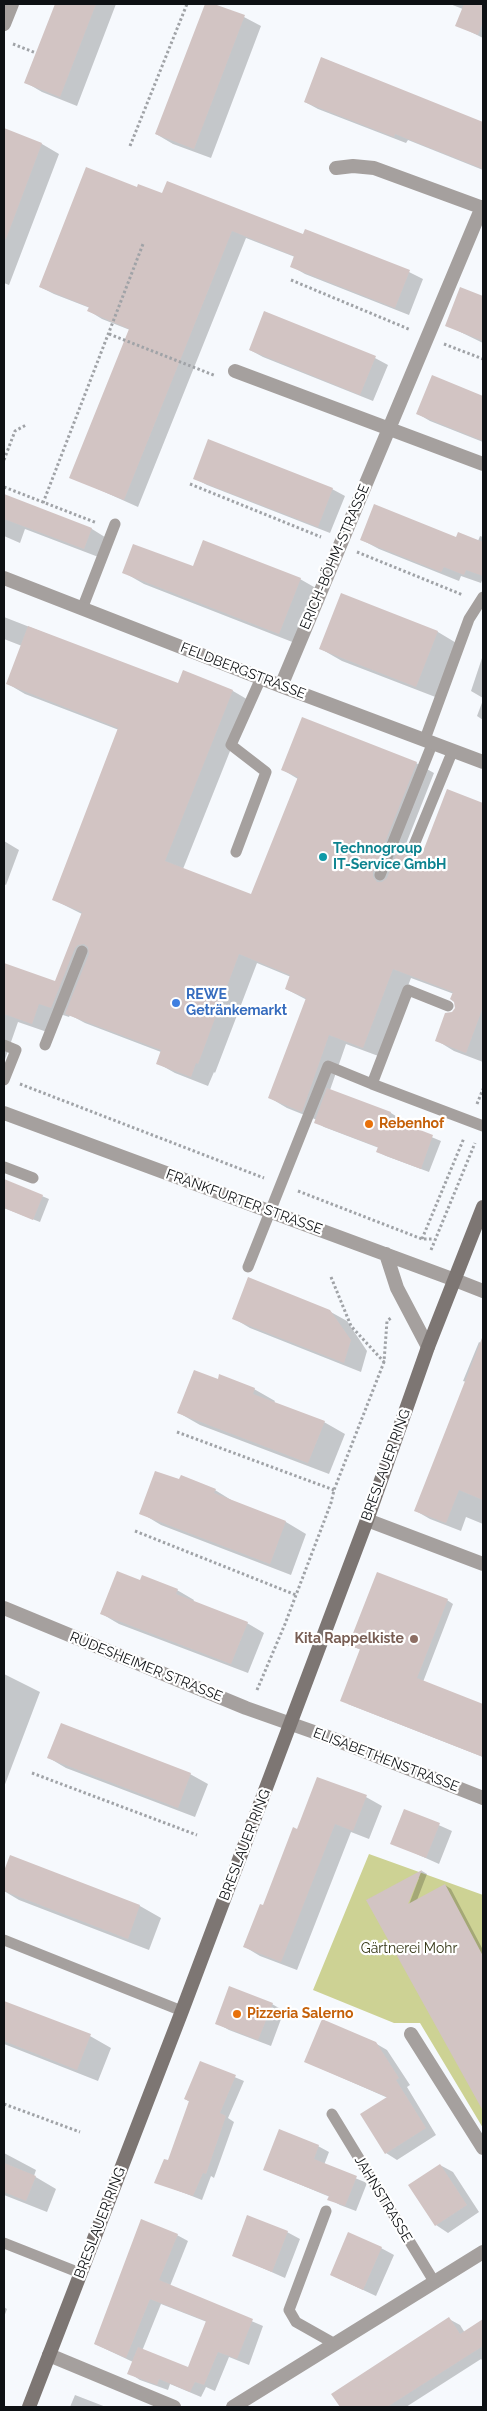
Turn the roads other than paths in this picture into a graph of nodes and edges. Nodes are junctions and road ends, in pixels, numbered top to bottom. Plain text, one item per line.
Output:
1 (12, 4) edge
2 (4, 24) edge
3 (336, 168) dead end
4 (482, 207) edge
5 (235, 371) road end
6 (390, 428) junction
7 (483, 464) edge
8 (115, 524) dead end
9 (4, 578) edge
10 (483, 597) edge
11 (82, 609) junction
12 (261, 678) junction
13 (281, 686) junction
14 (429, 740) junction
15 (453, 750) junction
16 (483, 762) edge
17 (414, 845) dead end
18 (236, 852) dead end
19 (380, 875) dead end
20 (82, 951) dead end
21 (448, 1006) dead end
22 (4, 1045) edge
23 (46, 1045) dead end
24 (4, 1079) edge
25 (372, 1084) junction
26 (4, 1113) edge
27 (478, 1125) edge
28 (4, 1167) edge
29 (33, 1178) dead end
30 (483, 1207) edge
31 (269, 1211) junction
32 (386, 1254) junction
33 (248, 1267) dead end
34 (455, 1280) junction
35 (483, 1291) edge
36 (428, 1347) junction
37 (367, 1520) junction
38 (483, 1564) edge
39 (4, 1608) edge
40 (290, 1722) junction
41 (483, 1798) edge
42 (4, 1940) edge
43 (182, 2011) junction
44 (412, 2034) dead end
45 (332, 2114) dead end
46 (483, 2148) edge
47 (326, 2211) dead end
48 (4, 2243) edge
49 (483, 2252) edge
50 (80, 2273) junction
51 (435, 2283) junction
52 (335, 2344) junction
53 (49, 2355) junction
54 (29, 2407) edge
55 (174, 2407) edge
56 (233, 2407) edge

1 - 2 street
3 - 4 street
4 - 6 street, ERICH-BÖHM-STRASSE
5 - 6 street
6 - 7 street
6 - 13 street, ERICH-BÖHM-STRASSE
8 - 11 lane
9 - 11 street, FELDBERGSTRASSE
10 - 14 lane
11 - 12 street, FELDBERGSTRASSE
12 - 13 street, FELDBERGSTRASSE
12 - 18 lane
13 - 14 street, FELDBERGSTRASSE
14 - 15 street, FELDBERGSTRASSE
14 - 19 lane
15 - 16 street, FELDBERGSTRASSE
15 - 17 lane
20 - 23 lane
21 - 25 lane
22 - 24 lane
25 - 27 lane
25 - 31 lane
26 - 31 street, FRANKFURTER STRASSE
28 - 29 lane
30 - 34 main road, BRESLAUER RING
31 - 32 street, FRANKFURTER STRASSE
31 - 33 lane
32 - 34 street, FRANKFURTER STRASSE
32 - 36 street
34 - 35 street, FRANKFURTER STRASSE
34 - 36 main road, BRESLAUER RING
36 - 37 main road, BRESLAUER RING
37 - 38 street
37 - 40 main road, BRESLAUER RING
39 - 40 street, RÜDESHEIMER STRASSE
40 - 41 street, ELISABETHENSTRASSE
40 - 43 main road, BRESLAUER RING
42 - 43 lane
43 - 50 main road, BRESLAUER RING
44 - 46 street
45 - 51 lane, JAHNSTRASSE
47 - 52 lane
48 - 50 lane
49 - 51 street
50 - 53 main road, BRESLAUER RING
51 - 52 street
52 - 56 street
53 - 54 main road, BRESLAUER RING
53 - 55 street

